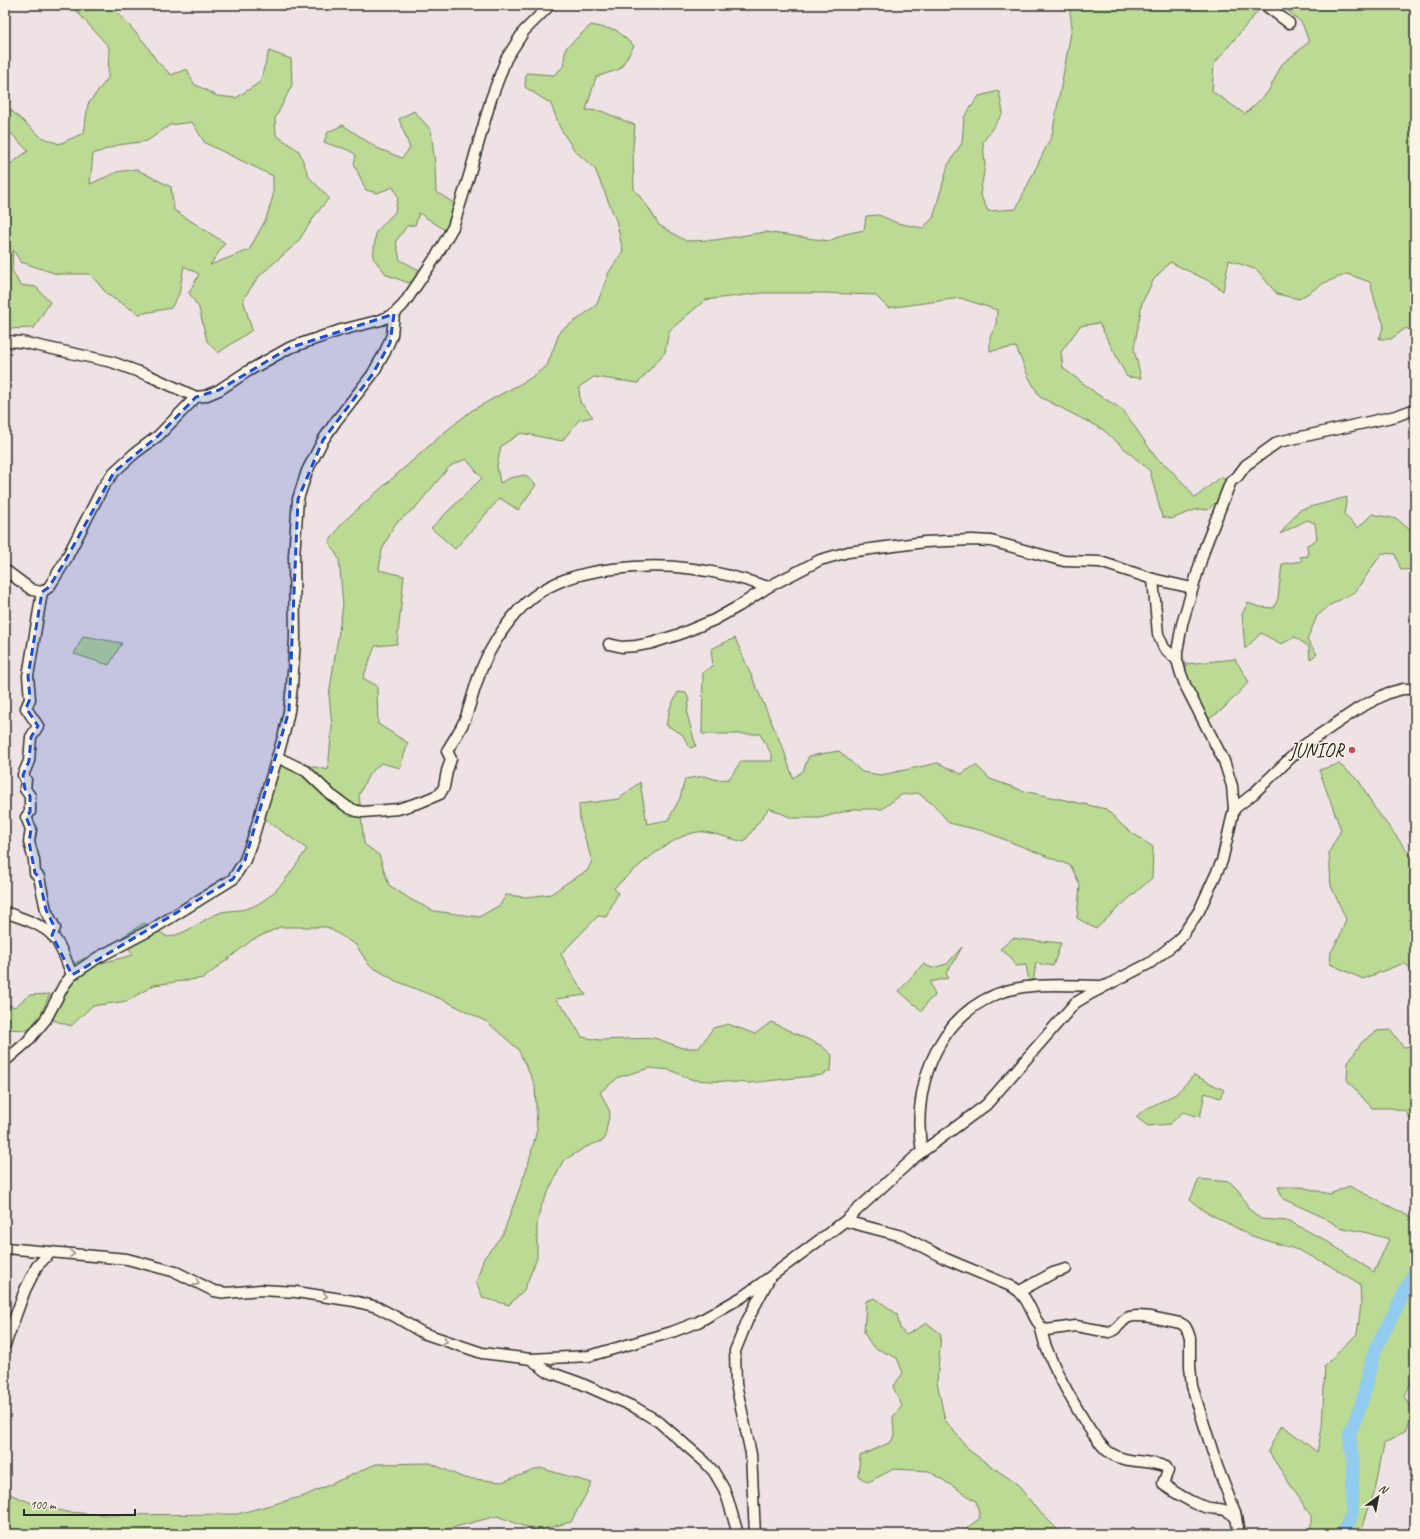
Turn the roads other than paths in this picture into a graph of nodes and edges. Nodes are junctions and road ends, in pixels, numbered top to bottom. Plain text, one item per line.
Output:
1 (550, 5) edge
2 (1265, 5) edge
3 (1289, 23) dead end
4 (394, 314) junction
5 (5, 341) edge
6 (196, 397) junction
7 (1415, 409) edge
8 (5, 570) edge
9 (1152, 579) junction
10 (768, 587) junction
11 (1192, 588) junction
12 (42, 592) junction
13 (609, 644) dead end
14 (1177, 660) junction
15 (1415, 689) edge
16 (277, 757) junction
17 (1234, 809) junction
18 (5, 912) edge
19 (52, 935) junction
20 (72, 975) junction
21 (1105, 986) junction
22 (5, 1061) edge
23 (922, 1152) junction
24 (845, 1221) junction
25 (5, 1248) edge
26 (51, 1252) junction
27 (1066, 1269) dead end
28 (770, 1277) junction
29 (1020, 1292) junction
30 (1040, 1326) junction
31 (5, 1345) edge
32 (531, 1359) junction
33 (1236, 1518) junction
34 (738, 1534) edge
35 (755, 1534) edge
36 (1239, 1534) edge

1 - 4 street
2 - 3 street
4 - 6 street
4 - 16 street
5 - 6 street
6 - 12 street
7 - 11 street
8 - 12 street
9 - 10 street
9 - 11 street
9 - 14 street
10 - 13 street
10 - 16 street
11 - 14 street
12 - 19 street
14 - 17 street
15 - 17 street
16 - 20 street
17 - 21 street
18 - 19 street
19 - 20 street
20 - 22 street
21 - 23 street
21 - 23 street
23 - 24 street
24 - 28 street
24 - 29 street
25 - 26 street
26 - 31 street
26 -> 32 street
27 - 29 street
28 - 32 street
28 - 35 street
29 - 30 street
30 - 33 street
30 - 33 street
32 - 34 street
33 - 36 street

